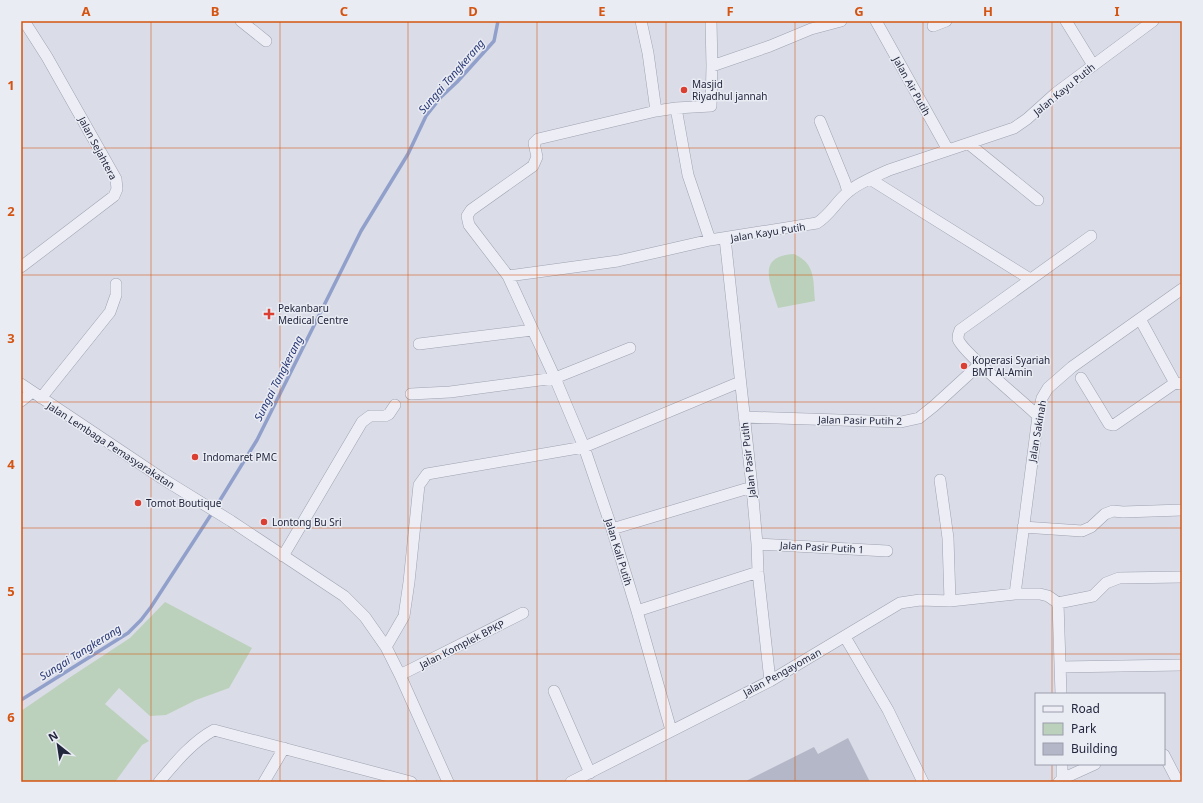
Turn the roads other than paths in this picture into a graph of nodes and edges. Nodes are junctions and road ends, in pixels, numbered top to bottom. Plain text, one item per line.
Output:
1 (24, 21) edge
2 (241, 21) edge
3 (641, 21) edge
4 (711, 21) edge
5 (841, 21) edge
6 (876, 21) edge
7 (946, 21) edge
8 (1066, 21) edge
9 (1153, 21) edge
10 (933, 26) dead end
11 (266, 41) dead end
12 (1093, 65) junction
13 (712, 66) junction
14 (676, 108) junction
15 (656, 111) junction
16 (820, 122) dead end
17 (969, 144) junction
18 (948, 150) junction
19 (870, 179) junction
20 (848, 192) junction
21 (1038, 200) dead end
22 (1092, 236) dead end
23 (725, 238) junction
24 (710, 240) junction
25 (21, 267) edge
26 (508, 276) junction
27 (1030, 279) junction
28 (116, 284) dead end
29 (1182, 289) edge
30 (1140, 319) junction
31 (533, 330) junction
32 (419, 344) dead end
33 (630, 348) dead end
34 (980, 364) junction
35 (555, 378) junction
36 (1081, 378) dead end
37 (740, 382) junction
38 (21, 384) edge
39 (1178, 384) edge
40 (411, 394) dead end
41 (36, 395) junction
42 (21, 401) edge
43 (394, 405) dead end
44 (1038, 416) junction
45 (744, 417) junction
46 (584, 447) junction
47 (940, 480) dead end
48 (752, 487) junction
49 (1182, 510) edge
50 (1023, 527) junction
51 (612, 529) junction
52 (757, 544) junction
53 (887, 551) dead end
54 (283, 556) junction
55 (758, 572) junction
56 (1182, 577) edge
57 (1015, 594) junction
58 (950, 600) junction
59 (1058, 603) junction
60 (637, 611) junction
61 (523, 613) dead end
62 (845, 637) junction
63 (386, 647) junction
64 (1182, 665) edge
65 (1061, 667) junction
66 (400, 675) junction
67 (770, 681) junction
68 (554, 691) dead end
69 (1061, 693) edge
70 (671, 730) junction
71 (284, 748) junction
72 (1165, 757) edge
73 (1062, 765) edge
74 (1093, 765) edge
75 (590, 773) junction
76 (1061, 781) edge
77 (159, 782) edge
78 (264, 782) edge
79 (411, 782) edge
80 (448, 782) edge
81 (571, 782) edge
82 (923, 782) edge
83 (1178, 782) edge

1 - 25 street, Jalan Sejahtera
2 - 11 street
3 - 15 street
4 - 13 street
5 - 13 street
6 - 18 street, Jalan Air Putih
7 - 10 street
8 - 12 street
9 - 12 street, Jalan Kayu Putih
12 - 17 street, Jalan Kayu Putih
13 - 14 street
14 - 15 street
14 - 24 street
15 - 26 street
16 - 20 street
17 - 18 street, Jalan Kayu Putih
17 - 21 street
18 - 19 street, Jalan Kayu Putih
19 - 20 street, Jalan Kayu Putih
19 - 27 street
20 - 23 street, Jalan Kayu Putih
22 - 27 street
23 - 24 street, Jalan Kayu Putih
23 - 37 street, Jalan Pasir Putih
24 - 26 street, Jalan Kayu Putih
26 - 31 street
27 - 34 street
28 - 41 street
29 - 30 street, Jalan Sakinah
30 - 39 street
30 - 44 street, Jalan Sakinah
31 - 32 street
31 - 35 street
33 - 35 street
34 - 44 street
34 - 45 street, Jalan Pasir Putih 2
35 - 40 street
35 - 46 street, Jalan Kali Putih
36 - 39 street
37 - 45 street, Jalan Pasir Putih
37 - 46 street
38 - 41 street, Jalan Lembaga Pemasyarakatan
41 - 42 street
41 - 54 street, Jalan Lembaga Pemasyarakatan
43 - 54 street
44 - 50 street, Jalan Sakinah
45 - 48 street, Jalan Pasir Putih
46 - 51 street, Jalan Kali Putih
46 - 63 street
47 - 58 street
48 - 51 street
48 - 52 street, Jalan Pasir Putih
49 - 50 street
50 - 57 street, Jalan Sakinah
51 - 60 street, Jalan Kali Putih
52 - 53 street, Jalan Pasir Putih 1
52 - 55 street, Jalan Pasir Putih
54 - 63 street, Jalan Lembaga Pemasyarakatan
55 - 60 street
55 - 67 street, Jalan Pasir Putih
56 - 59 street
57 - 58 street, Jalan Pengayoman
57 - 59 street, Jalan Pengayoman
58 - 62 street, Jalan Pengayoman
59 - 65 street
60 - 70 street, Jalan Kali Putih
61 - 66 street, Jalan Komplek BPKP
62 - 67 street, Jalan Pengayoman
62 - 82 street
63 - 66 street, Jalan Lembaga Pemasyarakatan
64 - 65 street
65 - 69 street
66 - 80 street, Jalan Lembaga Pemasyarakatan
67 - 70 street, Jalan Pengayoman
68 - 75 street
70 - 75 street, Jalan Pengayoman
71 - 77 street
71 - 78 street
71 - 79 street
72 - 83 street
73 - 76 street
74 - 76 street
75 - 81 street, Jalan Pengayoman

